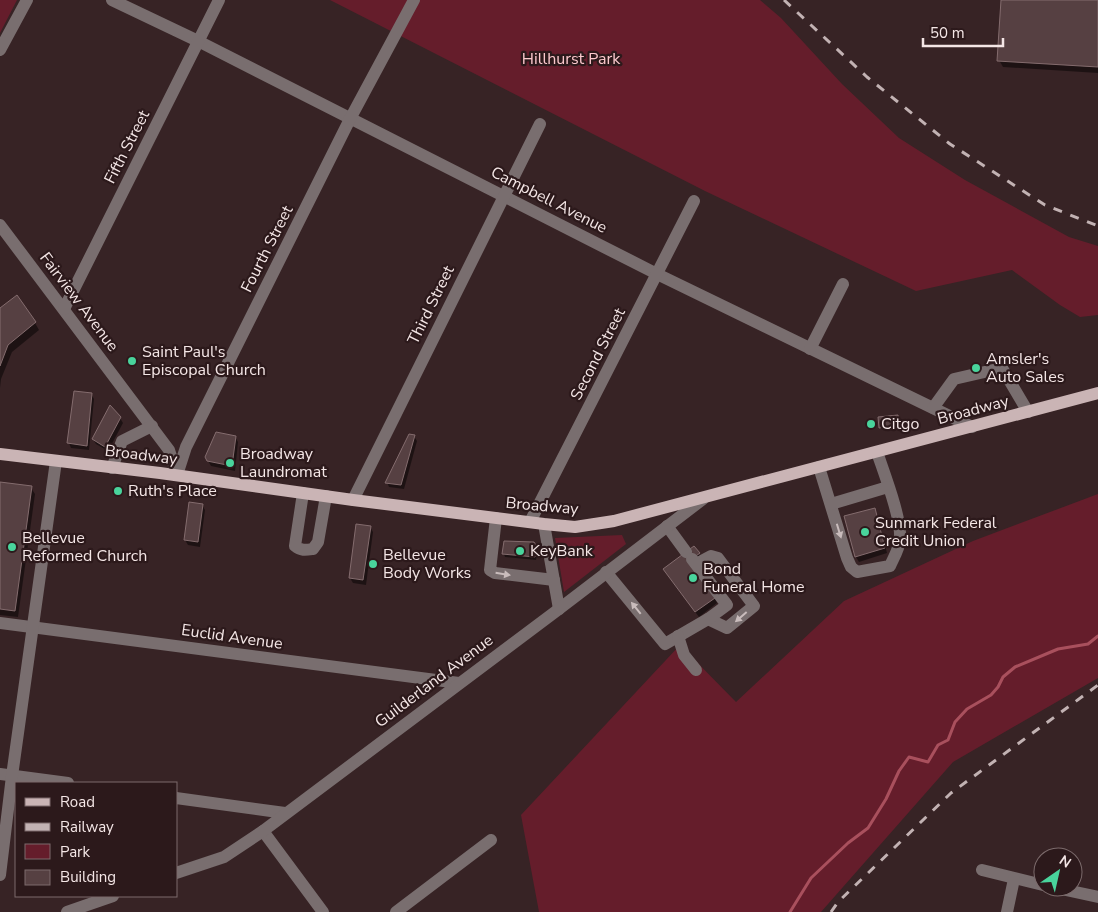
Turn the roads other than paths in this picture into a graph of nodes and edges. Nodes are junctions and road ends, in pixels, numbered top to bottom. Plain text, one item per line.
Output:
1 (27, 0) edge
2 (112, 0) edge
3 (219, 0) edge
4 (414, 0) edge
5 (198, 41) junction
6 (0, 50) edge
7 (350, 120) junction
8 (540, 124) dead end
9 (504, 195) junction
10 (694, 201) dead end
11 (0, 225) edge
12 (657, 274) junction
13 (843, 284) dead end
14 (64, 309) junction
15 (810, 349) junction
16 (1098, 393) edge
17 (933, 408) junction
18 (1028, 412) junction
19 (152, 426) junction
20 (972, 427) junction
21 (877, 452) junction
22 (0, 454) edge
23 (56, 461) junction
24 (820, 467) junction
25 (112, 468) junction
26 (176, 475) junction
27 (888, 487) junction
28 (303, 493) junction
29 (326, 496) junction
30 (702, 499) junction
31 (353, 500) junction
32 (830, 504) junction
33 (496, 518) junction
34 (530, 522) junction
35 (544, 524) junction
36 (667, 526) junction
37 (691, 558) junction
38 (606, 572) junction
39 (554, 580) junction
40 (744, 593) junction
41 (727, 605) junction
42 (559, 609) junction
43 (708, 620) junction
44 (0, 623) edge
45 (33, 627) junction
46 (678, 636) junction
47 (696, 670) dead end
48 (459, 683) junction
49 (6, 775) edge
50 (60, 782) edge
51 (178, 798) edge
52 (285, 813) junction
53 (263, 831) junction
54 (491, 840) dead end
55 (982, 870) dead end
56 (178, 872) edge
57 (0, 875) edge
58 (1014, 879) junction
59 (1033, 883) edge
60 (1083, 894) edge
61 (110, 897) edge
62 (1098, 897) edge
63 (67, 912) edge
64 (323, 912) edge
65 (396, 912) edge
66 (1007, 912) edge

1 - 6 street
2 - 5 street, Campbell Avenue
3 - 5 street, Fifth Street
4 - 7 street, Fourth Street
5 - 7 street, Campbell Avenue
5 - 14 street, Fifth Street
7 - 9 street, Campbell Avenue
7 - 26 street, Fourth Street
8 - 9 street, Third Street
9 - 12 street, Campbell Avenue
9 - 31 street, Third Street
10 - 12 street, Second Street
11 - 14 street, Fairview Avenue
12 - 15 street, Campbell Avenue
12 - 34 street, Second Street
13 - 15 street
14 - 19 street, Fairview Avenue
15 - 17 street, Campbell Avenue
16 - 18 main road, Broadway
17 - 18 street
17 - 20 street, Campbell Avenue
18 - 20 main road, Broadway
19 - 25 street
19 - 26 street, Fairview Avenue
20 - 21 main road, Broadway
21 - 24 main road, Broadway
21 - 27 street
22 - 23 main road, Broadway
23 - 25 main road, Broadway
23 - 45 street
24 - 30 main road, Broadway
24 - 32 street
25 - 26 main road, Broadway
26 - 28 main road, Broadway
27 - 32 street
32 -> 27 street
28 - 29 main road, Broadway
28 - 29 street
29 - 31 main road, Broadway
30 - 35 main road, Broadway
30 - 36 street, Guilderland Avenue
31 - 33 main road, Broadway
33 - 34 main road, Broadway
33 -> 39 street
34 - 35 main road, Broadway
35 - 39 street
36 - 37 street
36 - 38 street, Guilderland Avenue
37 - 40 street
37 - 41 street
38 - 42 street, Guilderland Avenue
46 -> 38 street
39 - 42 street
40 - 41 street
40 -> 43 street
41 - 43 street
42 - 48 street, Guilderland Avenue
43 - 46 street
44 - 45 street, Euclid Avenue
45 - 48 street, Euclid Avenue
45 - 49 street
46 - 47 street
48 - 52 street, Guilderland Avenue
49 - 50 street
49 - 57 street
51 - 52 street
52 - 53 street, Guilderland Avenue
53 - 56 street, Guilderland Avenue
53 - 64 street
54 - 65 street
55 - 58 street
58 - 59 street
58 - 66 street
60 - 62 street
61 - 63 street

